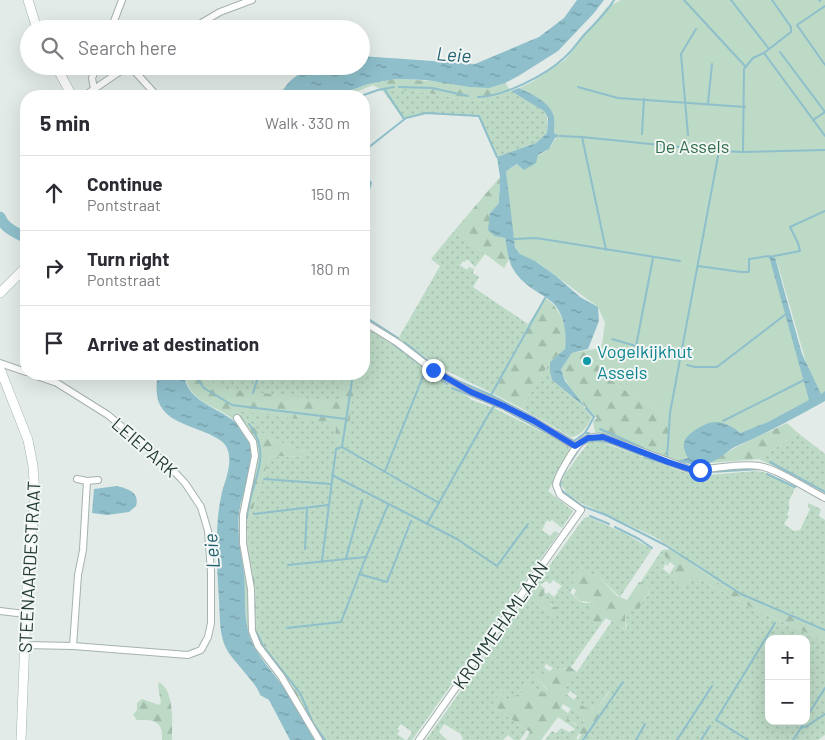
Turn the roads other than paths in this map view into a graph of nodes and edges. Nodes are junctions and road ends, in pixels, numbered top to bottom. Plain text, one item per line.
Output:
1 (28, 0) edge
2 (122, 0) edge
3 (252, 0) edge
4 (34, 20) edge
5 (114, 20) edge
6 (206, 20) edge
7 (61, 75) edge
8 (93, 75) edge
9 (115, 75) edge
10 (137, 75) edge
11 (94, 89) joint
12 (69, 90) edge
13 (151, 90) edge
14 (20, 273) edge
15 (0, 294) edge
16 (370, 326) edge
17 (0, 363) edge
18 (0, 369) edge
19 (20, 370) edge
20 (50, 380) edge
21 (237, 418) dead end
22 (575, 446) junction
23 (77, 479) dead end
24 (98, 480) dead end
25 (87, 481) junction
26 (825, 498) edge
27 (0, 611) edge
28 (26, 614) junction
29 (24, 645) junction
30 (73, 646) junction
31 (21, 740) edge
32 (319, 740) edge
33 (419, 740) edge

1 - 4 street
2 - 5 street
3 - 6 street
7 - 12 street
8 - 11 street
9 - 11 street
10 - 13 street
14 - 15 street
16 - 22 street
17 - 19 street
18 - 28 street, STEENAARDESTRAAT
20 - 30 street, LEIEPARK
21 - 32 street
22 - 26 street
22 - 33 street, KROMMEHAMLAAN
23 - 25 street
24 - 25 street
25 - 30 street
27 - 28 street
28 - 29 street, STEENAARDESTRAAT
29 - 30 street, LEIEPARK
29 - 31 street, STEENAARDESTRAAT

